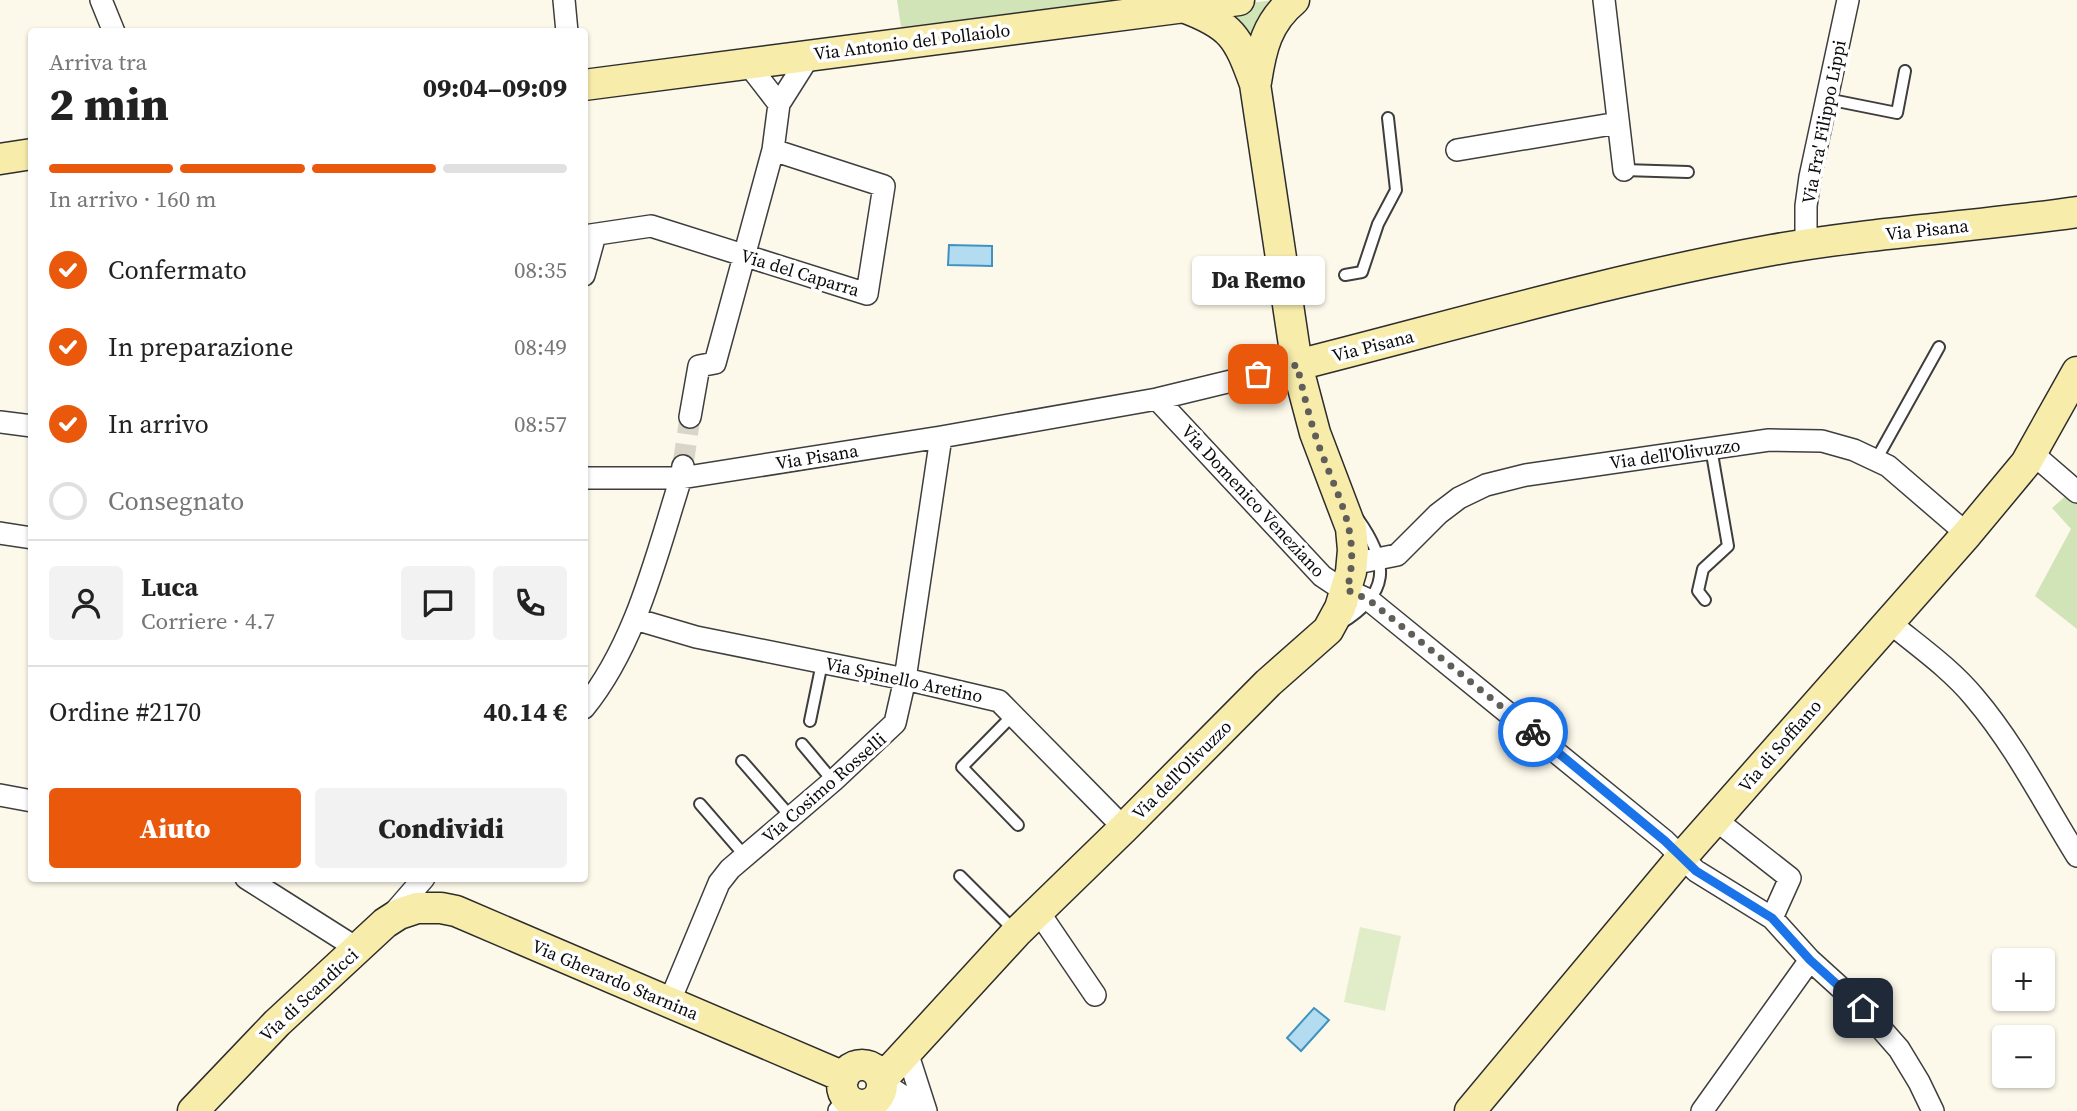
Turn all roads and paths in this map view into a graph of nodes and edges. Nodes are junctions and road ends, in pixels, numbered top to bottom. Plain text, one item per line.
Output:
1 (101, 0) edge
2 (564, 0) edge
3 (1239, 0) edge
4 (1294, 0) edge
5 (1604, 0) edge
6 (1848, 0) edge
7 (1183, 7) junction
8 (112, 28) edge
9 (567, 28) edge
10 (810, 55) junction
11 (748, 64) junction
12 (1905, 71) dead end
13 (588, 84) edge
14 (1255, 84) junction
15 (1827, 100) junction
16 (779, 104) junction
17 (1388, 118) dead end
18 (1618, 123) junction
19 (773, 150) junction
20 (1457, 150) dead end
21 (28, 155) edge
22 (0, 159) edge
23 (1624, 170) joint
24 (1688, 172) dead end
25 (2077, 212) edge
26 (590, 235) edge
27 (1806, 245) junction
28 (743, 256) junction
29 (1345, 275) dead end
30 (1940, 347) dead end
31 (1297, 365) junction
32 (2077, 372) edge
33 (1157, 399) junction
34 (690, 417) tunnel mouth
35 (0, 422) edge
36 (28, 426) edge
37 (940, 437) junction
38 (1711, 448) junction
39 (2032, 453) junction
40 (1876, 460) junction
41 (682, 472) junction
42 (588, 478) edge
43 (2077, 492) edge
44 (0, 533) edge
45 (1967, 534) junction
46 (28, 537) edge
47 (1362, 578) junction
48 (1705, 600) dead end
49 (635, 619) junction
50 (1889, 622) junction
51 (822, 663) junction
52 (905, 679) junction
53 (588, 702) edge
54 (1013, 715) junction
55 (810, 721) dead end
56 (802, 744) dead end
57 (742, 761) dead end
58 (833, 781) junction
59 (0, 795) edge
60 (28, 800) edge
61 (699, 804) dead end
62 (791, 817) junction
63 (1716, 820) junction
64 (1018, 825) dead end
65 (1124, 828) junction
66 (745, 856) junction
67 (2077, 856) edge
68 (1682, 857) junction
69 (960, 876) dead end
70 (252, 882) edge
71 (421, 882) edge
72 (1038, 911) junction
73 (1772, 918) junction
74 (385, 923) junction
75 (1016, 933) junction
76 (358, 949) junction
77 (1810, 960) junction
78 (958, 993) junction
79 (1094, 995) dead end
80 (669, 1003) junction
81 (907, 1052) junction
82 (862, 1089) edge
83 (192, 1111) edge
84 (915, 1111) edge
85 (926, 1111) edge
86 (1470, 1111) edge
87 (1702, 1111) edge
88 (1933, 1111) edge

1 - 8 street
2 - 9 street
3 - 7 street, Via Antonio del Pollaiolo
4 - 14 street
5 - 18 street
6 - 15 street, Via Fra' Filippo Lippi
7 - 10 street, Via Antonio del Pollaiolo
7 - 14 street
10 - 11 street, Via Antonio del Pollaiolo
10 - 16 street
11 - 13 street, Via Antonio del Pollaiolo
11 - 16 street
12 - 15 lane
14 - 31 street
15 - 27 street, Via Fra' Filippo Lippi
16 - 19 street
17 - 29 lane
18 - 20 street
18 - 23 street
19 - 28 street
19 - 28 street, Via del Caparra
21 - 22 street
23 - 24 lane
25 - 27 street, Via Pisana
26 - 28 street, Via del Caparra
27 - 31 street, Via Pisana
28 - 34 street
30 - 40 lane
31 - 33 street, Via Pisana
31 - 47 street
32 - 39 street, Via di Soffiano
33 - 37 street, Via Pisana
33 - 47 street, Via Domenico Veneziano
35 - 36 street
37 - 41 street, Via Pisana
37 - 52 street, Via Cosimo Rosselli
38 - 40 street, Via dell'Olivuzzo
38 - 47 street, Via dell'Olivuzzo
38 - 48 lane
39 - 43 street
39 - 45 street, Via di Soffiano
40 - 45 street, Via dell'Olivuzzo
41 - 42 street, Via Pisana
41 - 49 street
44 - 46 street
45 - 50 street, Via di Soffiano
47 - 65 street, Via dell'Olivuzzo
47 - 68 street, Via Domenico Veneziano
49 - 51 street, Via Spinello Aretino
49 - 53 street
50 - 63 street, Via di Soffiano
50 - 67 street
51 - 52 street, Via Spinello Aretino
51 - 55 lane
52 - 54 street, Via Spinello Aretino
52 - 58 street, Via Cosimo Rosselli
54 - 64 lane
54 - 65 street, Via Spinello Aretino
56 - 58 lane
57 - 62 lane
58 - 62 street, Via Cosimo Rosselli
59 - 60 street
61 - 66 lane
62 - 66 street, Via Cosimo Rosselli
63 - 68 street, Via di Soffiano
63 - 73 street
65 - 72 street, Via dell'Olivuzzo
66 - 80 street, Via Cosimo Rosselli
68 - 73 street, Via Domenico Veneziano
68 - 86 street, Via di Soffiano
69 - 75 lane
70 - 76 street
71 - 74 street, Via di Scandicci
72 - 75 street, Via dell'Olivuzzo
72 - 79 street
73 - 77 street, Via Domenico Veneziano
74 - 76 street, Via di Scandicci
74 - 80 street, Via Gherardo Starnina
75 - 78 street, Via dell'Olivuzzo
76 - 83 street, Via di Scandicci
77 - 87 street
77 - 88 street, Via Domenico Veneziano
78 - 81 street, Via dell'Olivuzzo
78 - 82 street, Via dell'Olivuzzo
80 - 82 street, Via Gherardo Starnina
81 - 82 street, Via dell'Olivuzzo
81 - 85 street, Via Gherardo Starnina
82 - 84 street, Via Gherardo Starnina
82 - 85 street, Via Gherardo Starnina

